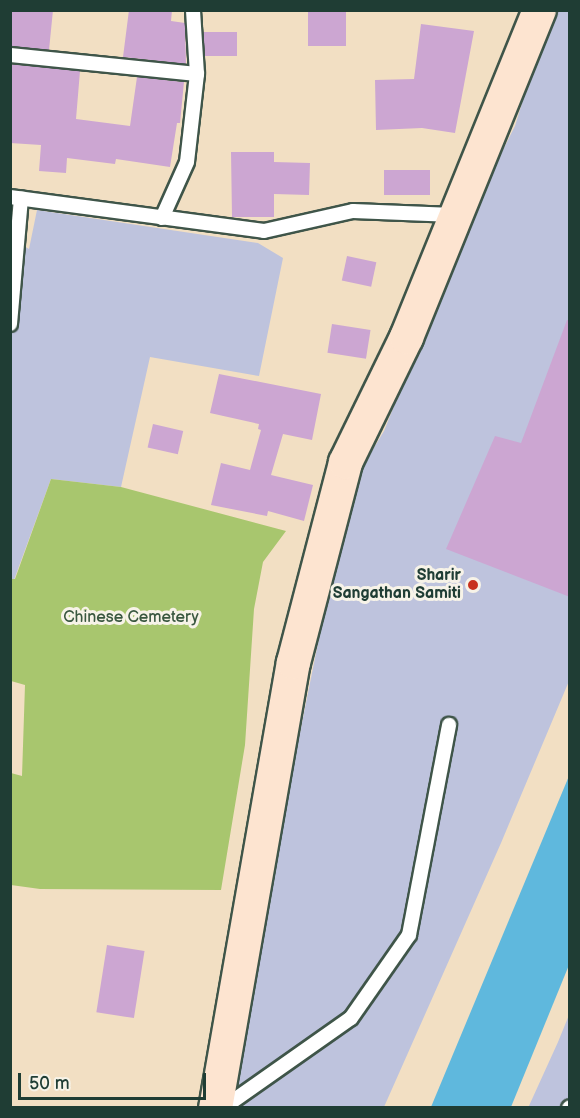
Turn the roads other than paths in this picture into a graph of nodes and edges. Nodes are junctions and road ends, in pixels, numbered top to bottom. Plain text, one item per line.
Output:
1 (192, 10) edge
2 (538, 10) edge
3 (10, 55) edge
4 (197, 74) junction
5 (16, 198) edge
6 (454, 215) junction
7 (162, 218) junction
8 (10, 324) edge
9 (449, 725) dead end
10 (215, 1107) edge
11 (223, 1107) edge

1 - 4 lane
2 - 6 main road
3 - 4 lane
4 - 7 lane
5 - 7 lane
5 - 8 lane
6 - 7 lane
6 - 10 main road
9 - 11 lane

